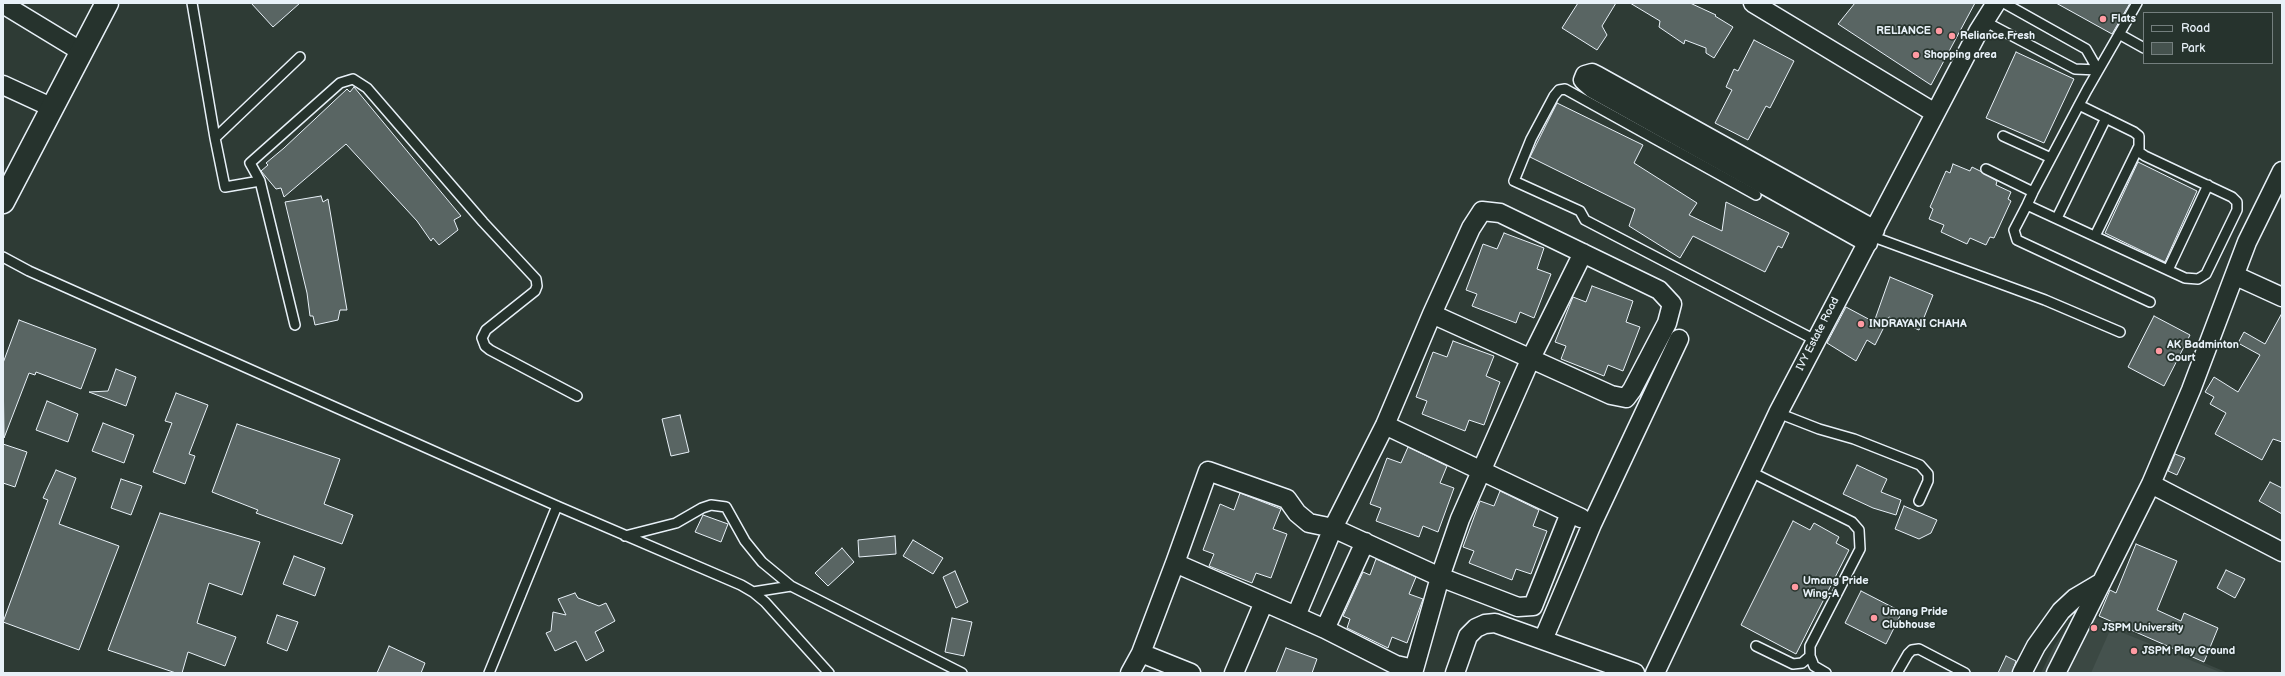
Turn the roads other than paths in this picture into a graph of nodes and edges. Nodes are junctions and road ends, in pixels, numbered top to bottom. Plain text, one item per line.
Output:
1 (107, 3) edge
2 (192, 3) edge
3 (1753, 3) edge
4 (1996, 3) edge
5 (2004, 3) edge
6 (2137, 3) edge
7 (3, 4) edge
8 (1984, 21) junction
9 (2119, 34) junction
10 (2143, 47) edge
11 (82, 52) junction
12 (300, 57) dead end
13 (2098, 70) junction
14 (3, 85) edge
15 (2079, 106) junction
16 (53, 108) junction
17 (1935, 113) junction
18 (2106, 118) junction
19 (2003, 136) dead end
20 (215, 138) junction
21 (2138, 148) junction
22 (2051, 158) junction
23 (1721, 160) junction
24 (1986, 169) dead end
25 (2282, 171) edge
26 (260, 181) junction
27 (2208, 185) junction
28 (2034, 192) junction
29 (1756, 195) dead end
30 (3, 202) edge
31 (2027, 205) junction
32 (2056, 218) junction
33 (1871, 236) junction
34 (2095, 236) junction
35 (1583, 253) junction
36 (3, 257) edge
37 (2168, 270) junction
38 (2236, 276) junction
39 (2282, 297) edge
40 (2150, 302) dead end
41 (1432, 314) junction
42 (295, 325) dead end
43 (2120, 332) dead end
44 (1679, 339) dead end
45 (1815, 340) junction
46 (1531, 358) junction
47 (577, 396) dead end
48 (1778, 414) junction
49 (1385, 425) junction
50 (1480, 471) junction
51 (1749, 471) junction
52 (2151, 484) junction
53 (1919, 501) dead end
54 (557, 506) junction
55 (1570, 513) junction
56 (1592, 524) junction
57 (1333, 528) junction
58 (625, 536) junction
59 (1364, 542) junction
60 (2282, 552) edge
61 (1175, 563) junction
62 (1440, 577) junction
63 (2102, 582) junction
64 (791, 586) junction
65 (754, 592) junction
66 (1264, 602) junction
67 (1296, 616) junction
68 (1326, 629) junction
69 (1543, 640) junction
70 (1756, 646) dead end
71 (1141, 653) junction
72 (1810, 656) junction
73 (1414, 671) edge
74 (489, 673) edge
75 (829, 673) edge
76 (962, 673) edge
77 (1130, 673) edge
78 (1191, 673) edge
79 (1234, 673) edge
80 (1456, 673) edge
81 (1635, 673) edge
82 (1655, 673) edge
83 (1826, 673) edge
84 (1897, 673) edge
85 (1965, 673) edge
86 (2022, 673) edge
87 (2056, 673) edge

1 - 11 main road
2 - 20 lane
3 - 17 street
4 - 8 street, IVY Estate Road
5 - 13 lane
6 - 9 lane
7 - 11 street
8 - 13 lane
8 - 17 street, IVY Estate Road
9 - 10 lane
9 - 13 lane
11 - 16 main road
12 - 20 lane
13 - 15 lane
14 - 16 street
15 - 18 lane
15 - 22 lane
16 - 30 main road
17 - 33 street, IVY Estate Road
18 - 21 lane
18 - 32 lane
19 - 22 lane
20 - 26 lane
21 - 27 lane
21 - 34 lane
22 - 28 lane
23 - 23 street
23 - 29 lane
23 - 33 street
23 - 45 lane
24 - 28 lane
25 - 38 street
26 - 42 lane
26 - 47 lane
27 - 37 lane
27 - 37 lane
28 - 31 lane
31 - 32 lane
31 - 40 lane
32 - 34 lane
33 - 43 lane
33 - 45 street, IVY Estate Road
34 - 37 lane
35 - 41 street
35 - 46 street
35 - 46 street
36 - 54 lane
38 - 39 street
38 - 52 street
41 - 46 street
41 - 49 street
44 - 56 street
45 - 48 street, IVY Estate Road
46 - 50 street
48 - 51 street, IVY Estate Road
48 - 53 lane
49 - 50 street
49 - 57 street
50 - 55 street
50 - 62 street
51 - 72 lane
51 - 82 street, IVY Estate Road
52 - 60 street
52 - 63 street
54 - 58 lane
54 - 74 lane
55 - 56 street
55 - 62 street
56 - 69 street
57 - 59 street
57 - 61 street
57 - 67 street
58 - 64 lane
58 - 65 lane
59 - 62 street
59 - 68 street
61 - 66 street
61 - 71 street
62 - 73 street
63 - 86 street
63 - 87 street
64 - 65 lane
64 - 76 lane
65 - 75 lane
66 - 67 street
66 - 79 street
67 - 68 street
68 - 73 street
69 - 80 street
69 - 81 street
70 - 72 lane
71 - 77 street
71 - 78 street
72 - 83 lane
84 - 85 lane

